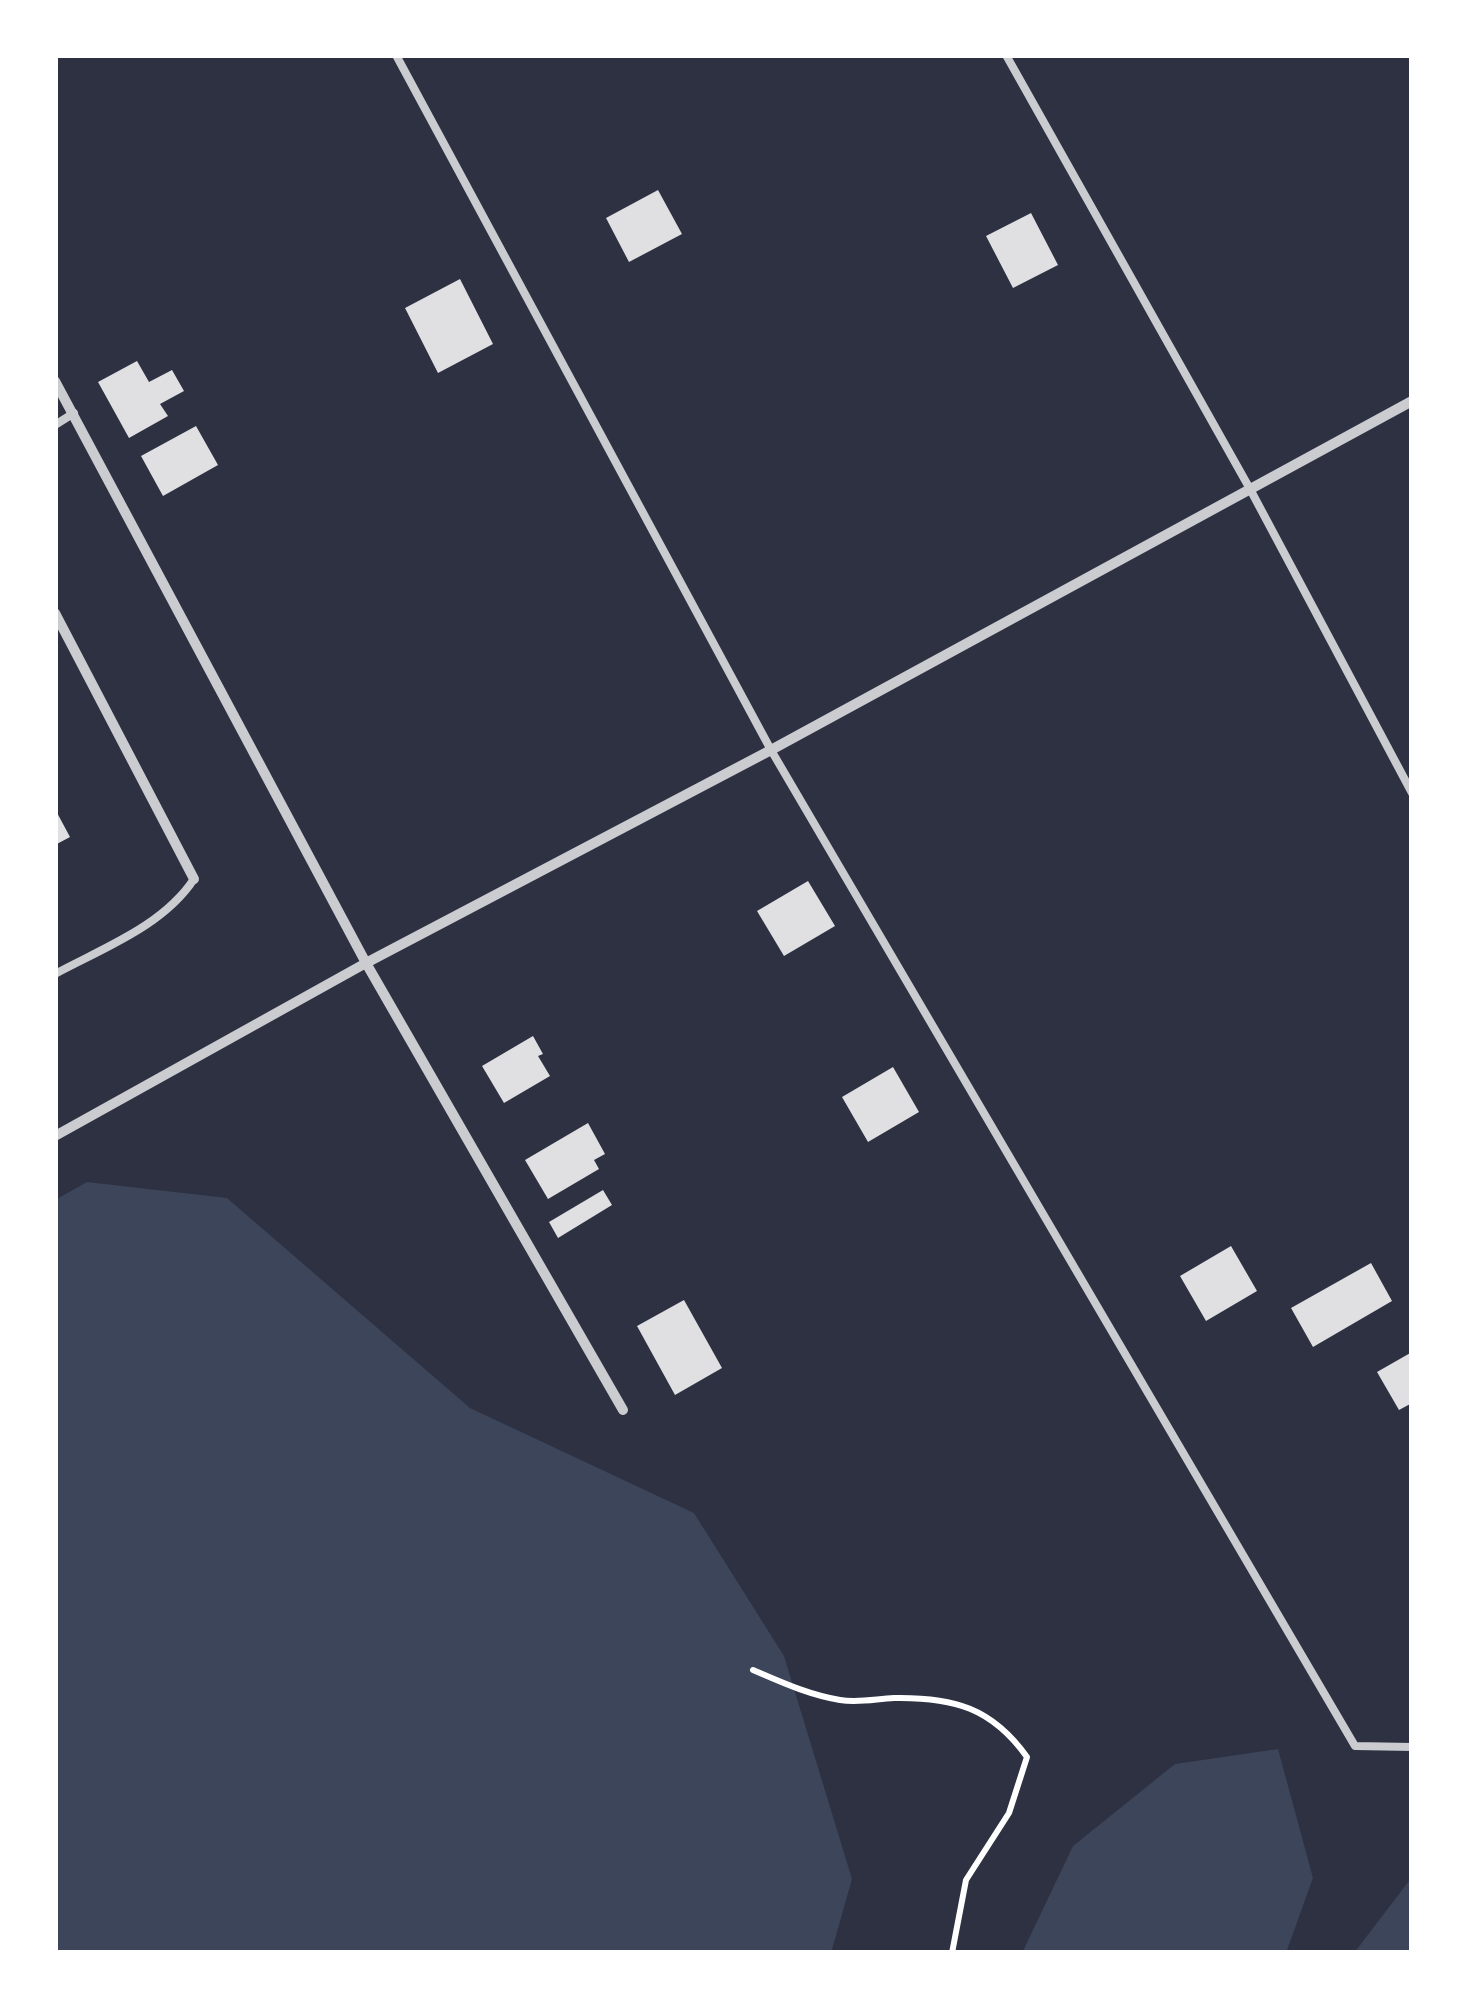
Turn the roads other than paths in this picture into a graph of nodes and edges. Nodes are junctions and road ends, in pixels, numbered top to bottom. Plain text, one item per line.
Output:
1 (396, 55) edge
2 (1006, 55) edge
3 (55, 381) edge
4 (1412, 401) edge
5 (74, 414) junction
6 (55, 426) edge
7 (1250, 489) junction
8 (55, 613) edge
9 (771, 750) junction
10 (1412, 792) edge
11 (194, 879) joint
12 (366, 963) junction
13 (55, 974) edge
14 (55, 1136) edge
15 (623, 1410) dead end
16 (1412, 1747) edge

1 - 9 lane
2 - 7 lane
3 - 5 street
4 - 7 street
5 - 6 lane
5 - 12 street
7 - 9 street
7 - 10 lane
8 - 11 street
9 - 12 street
9 - 16 lane
11 - 13 lane
12 - 14 street
12 - 15 street

